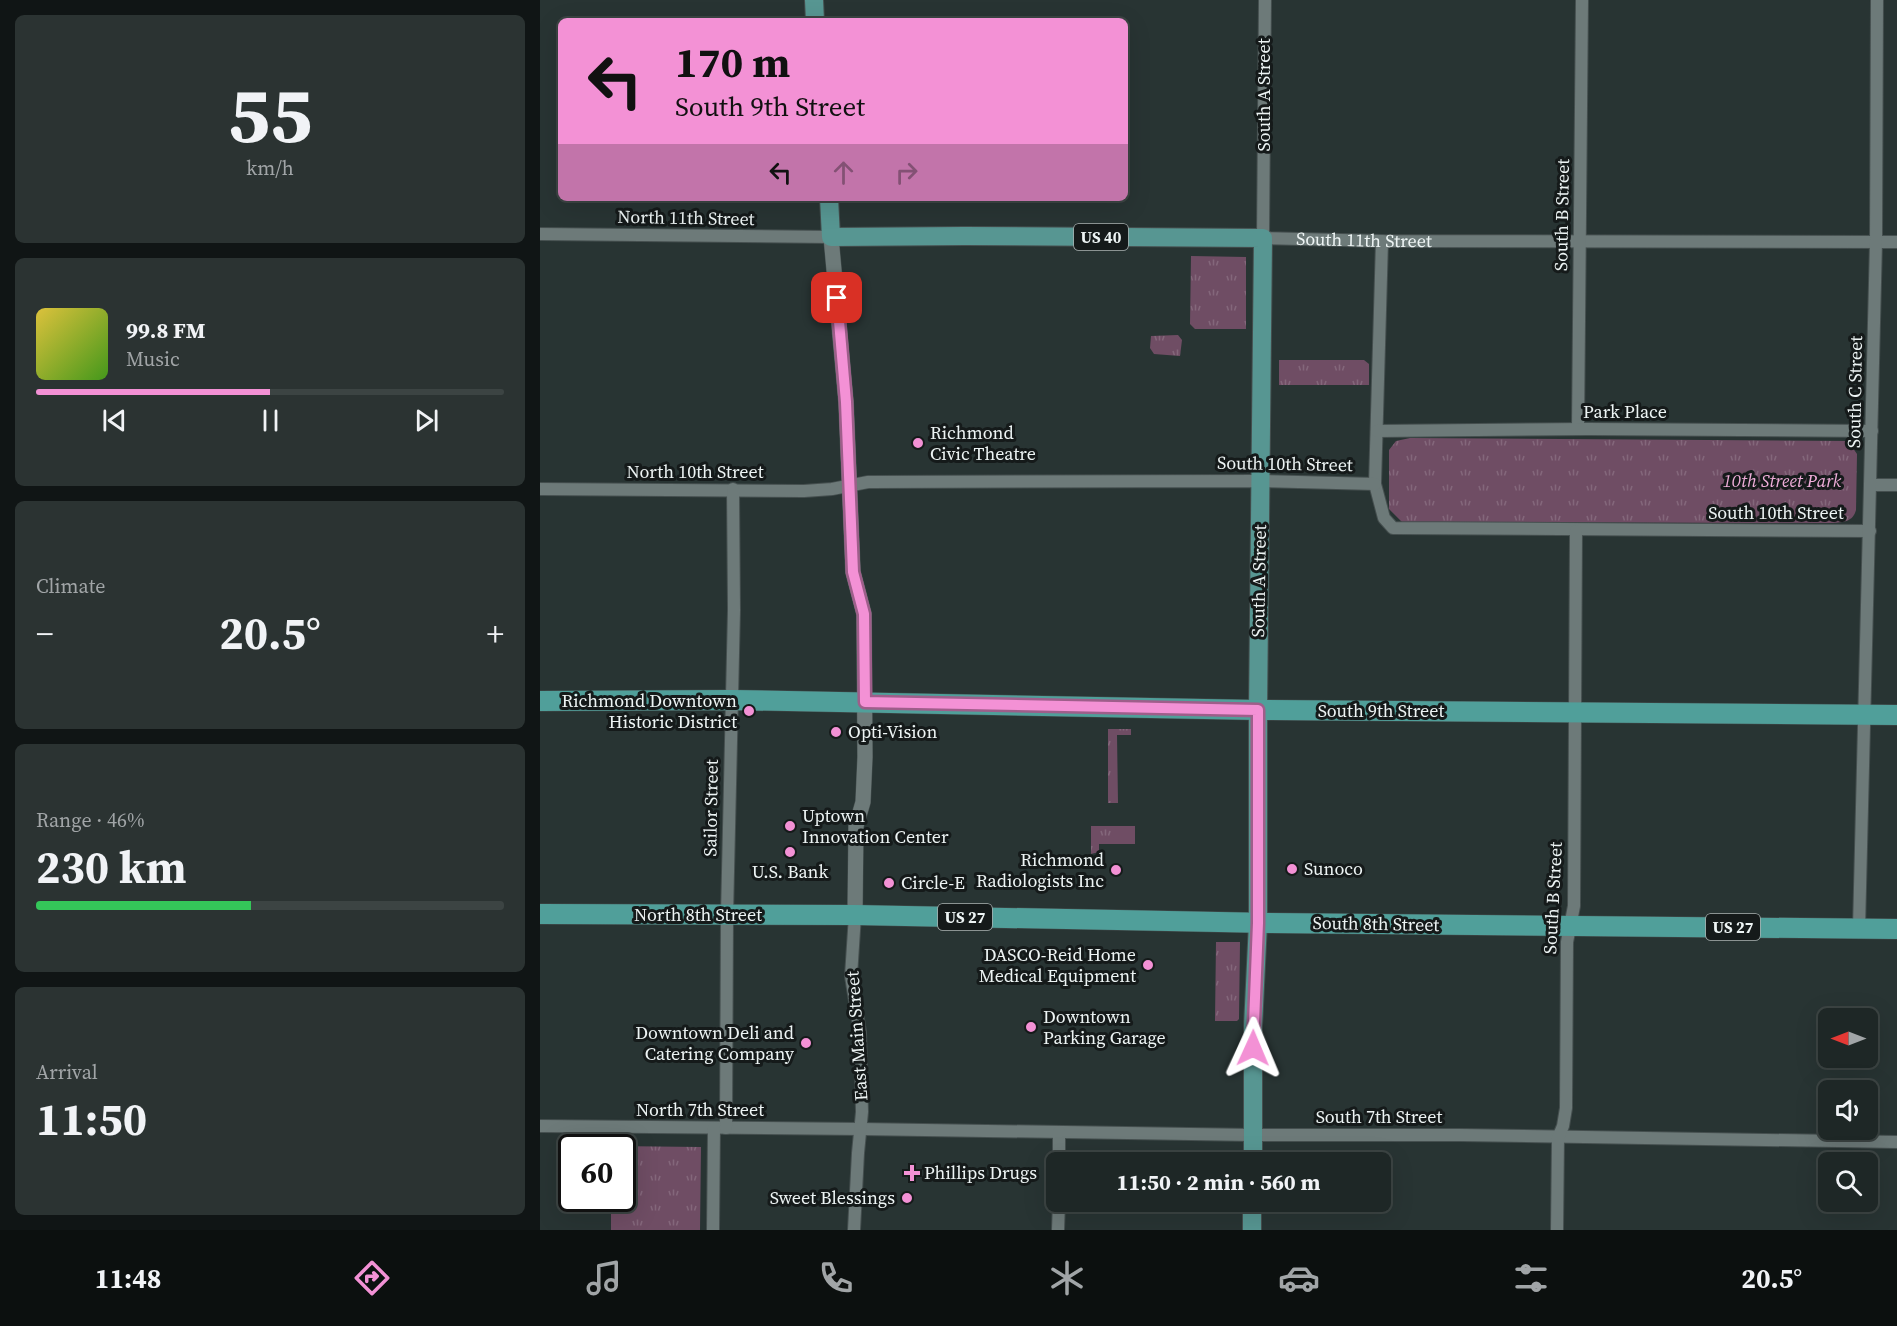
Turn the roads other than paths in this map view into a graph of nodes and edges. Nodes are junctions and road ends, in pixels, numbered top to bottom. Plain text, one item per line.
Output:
1 (814, 0) edge
2 (1265, 0) edge
3 (1582, 0) edge
4 (1877, 0) edge
5 (815, 18) edge
6 (829, 201) edge
7 (540, 234) edge
8 (831, 237) junction
9 (1263, 238) junction
10 (1580, 240) junction
11 (1382, 241) junction
12 (1876, 242) junction
13 (1897, 242) edge
14 (1578, 429) junction
15 (1377, 431) junction
16 (1872, 431) junction
17 (1261, 481) junction
18 (1375, 484) junction
19 (1871, 485) junction
20 (1897, 485) edge
21 (849, 486) junction
22 (540, 489) edge
23 (732, 489) junction
24 (1576, 531) junction
25 (1870, 531) junction
26 (731, 700) junction
27 (540, 701) edge
28 (865, 702) junction
29 (1258, 710) junction
30 (1575, 712) junction
31 (1863, 714) junction
32 (1897, 715) edge
33 (540, 914) edge
34 (727, 915) junction
35 (855, 915) junction
36 (1258, 923) junction
37 (1570, 926) junction
38 (1859, 928) junction
39 (1897, 929) edge
40 (540, 1126) edge
41 (720, 1128) junction
42 (861, 1129) junction
43 (1059, 1132) junction
44 (1253, 1135) junction
45 (1558, 1138) junction
46 (1897, 1142) edge
47 (1059, 1152) edge
48 (1252, 1152) edge
49 (1059, 1212) edge
50 (1252, 1212) edge
51 (713, 1230) edge
52 (854, 1230) edge
53 (1058, 1230) edge
54 (1252, 1230) edge
55 (1557, 1230) edge

1 - 5 main road
2 - 9 street, South A Street
3 - 10 street, South B Street
4 - 12 street, South C Street
6 - 8 main road, East Main Street
7 - 8 street, North 11th Street
8 - 9 main road, South 11th Street / US 40
8 - 21 street, East Main Street
9 - 11 street, South 11th Street
9 - 17 main road, South A Street
10 - 11 street, South 11th Street
10 - 12 street, South 11th Street
10 - 14 street, South B Street
11 - 15 street
12 - 13 street, South 11th Street
12 - 16 street, South C Street
14 - 15 street, Park Place
14 - 16 street, Park Place
15 - 18 street
16 - 19 street, South C Street
17 - 18 street, South 10th Street
17 - 21 street, South 10th Street
17 - 29 main road, South A Street
18 - 24 street, South 10th Street
19 - 20 street
19 - 25 street, South C Street
21 - 23 street, North 10th Street
21 - 28 street, East Main Street
22 - 23 street, North 10th Street
23 - 26 street, Sailor Street
24 - 25 street, South 10th Street
24 - 30 street, South B Street
25 - 31 street, South C Street
26 - 27 highway, South 9th Street
26 - 28 highway, South 9th Street
26 - 34 street, Sailor Street
28 - 29 highway, South 9th Street
28 - 35 street, East Main Street
29 - 30 highway, South 9th Street
29 - 36 main road, South A Street
30 - 31 highway, South 9th Street
30 - 37 street, South B Street
31 - 32 highway, South 9th Street
31 - 38 street, South C Street
33 - 34 highway, North 8th Street / US 27
34 - 35 highway, North 8th Street / US 27
34 - 41 street, Sailor Street
35 - 36 highway, South 8th Street / US 27
35 - 42 street, East Main Street
36 - 37 highway, South 8th Street / US 27
36 - 44 main road, South A Street
37 - 38 highway, South 8th Street / US 27
37 - 45 street, South B Street
38 - 39 highway, South 8th Street / US 27
40 - 41 street, North 7th Street
41 - 42 street, North 7th Street
41 - 51 street, Sailor Street
42 - 43 street, South 7th Street
42 - 52 street, East Main Street
43 - 44 street, South 7th Street
43 - 47 street
44 - 45 street, South 7th Street
44 - 48 main road, South A Street
45 - 46 street, South 7th Street
45 - 55 street, South B Street
49 - 53 street
50 - 54 main road

